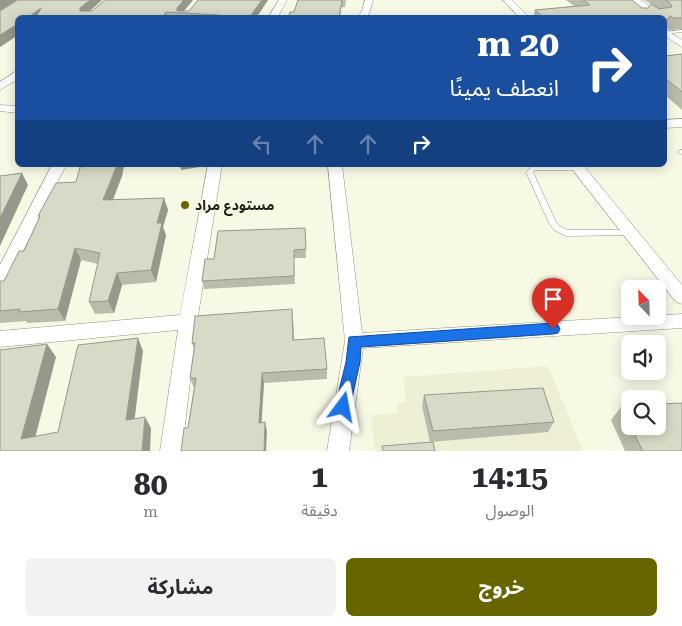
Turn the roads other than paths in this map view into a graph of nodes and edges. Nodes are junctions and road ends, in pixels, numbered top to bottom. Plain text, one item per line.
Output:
1 (283, 0) edge
2 (369, 0) edge
3 (507, 0) edge
4 (635, 0) edge
5 (626, 4) edge
6 (274, 15) edge
7 (363, 15) edge
8 (523, 15) edge
9 (641, 15) edge
10 (657, 15) edge
11 (667, 21) edge
12 (667, 32) edge
13 (682, 32) edge
14 (667, 33) edge
15 (682, 44) edge
16 (15, 75) edge
17 (0, 87) edge
18 (0, 108) edge
19 (15, 110) edge
20 (682, 123) edge
21 (667, 124) edge
22 (57, 167) edge
23 (215, 167) edge
24 (335, 167) edge
25 (555, 167) edge
26 (578, 167) edge
27 (630, 233) junction
28 (0, 281) edge
29 (682, 297) edge
30 (682, 320) edge
31 (188, 322) junction
32 (0, 339) edge
33 (354, 341) junction
34 (172, 451) edge
35 (338, 451) edge

1 - 6 street
2 - 7 street
3 - 8 street
4 - 10 street
5 - 9 street
11 - 13 street
12 - 13 lane
14 - 15 street
16 - 17 street
18 - 19 street
20 - 21 street
22 - 28 street
23 - 31 street
24 - 33 street
25 - 27 lane
26 - 27 street
27 - 29 street
30 - 33 street
31 - 32 street
31 - 34 street
33 - 35 street

